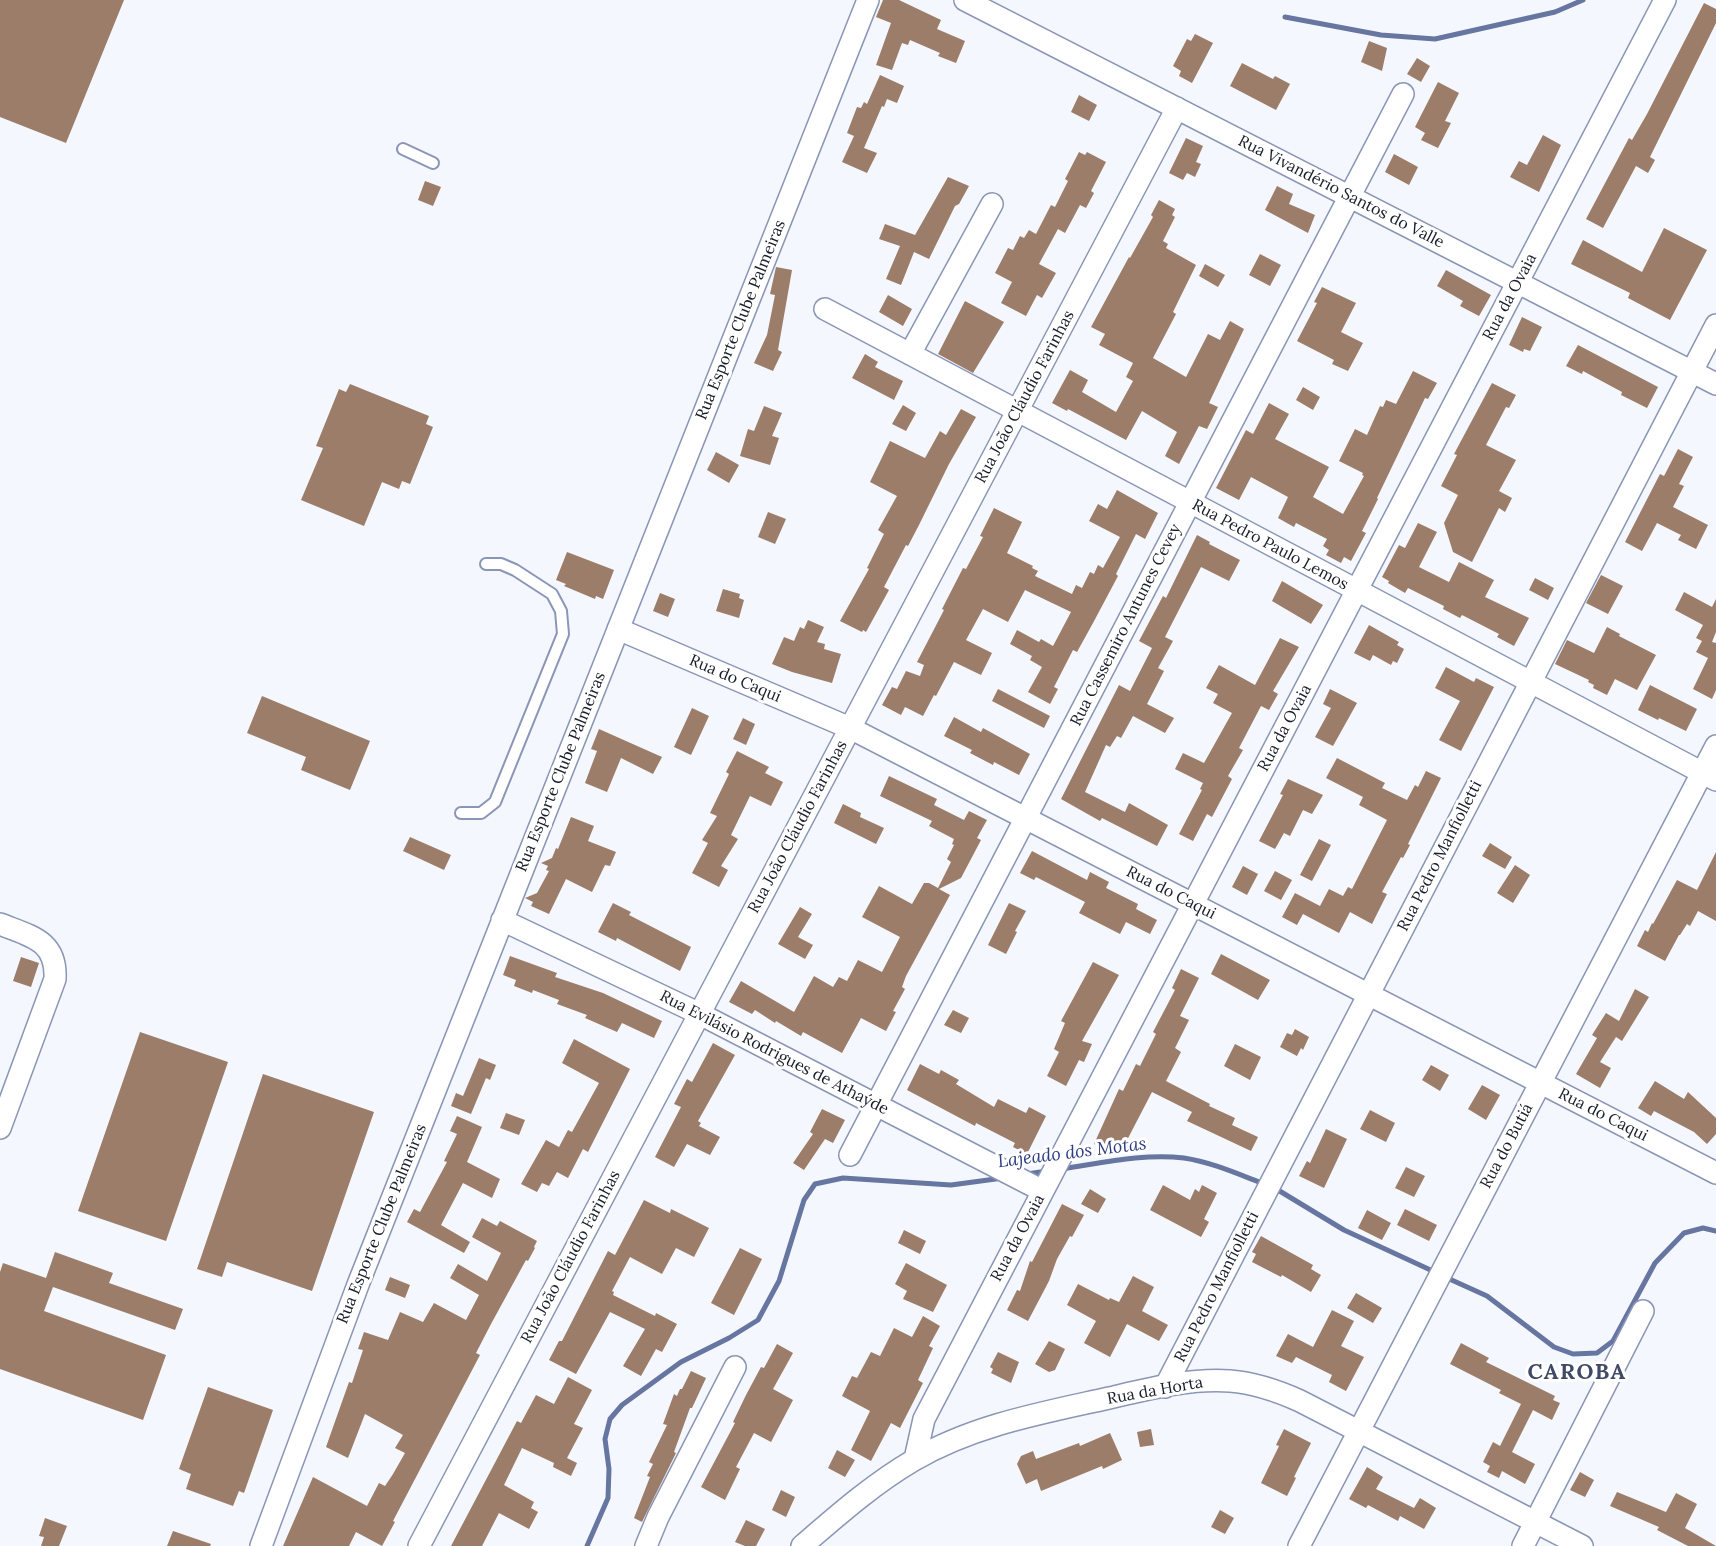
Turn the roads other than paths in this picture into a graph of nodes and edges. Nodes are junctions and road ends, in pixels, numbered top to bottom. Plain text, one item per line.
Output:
1 (868, 0) edge
2 (965, 0) edge
3 (1665, 0) edge
4 (1403, 94) dead end
5 (1177, 108) junction
6 (403, 149) dead end
7 (433, 163) dead end
8 (1349, 196) junction
9 (992, 204) dead end
10 (1518, 282) junction
11 (825, 309) dead end
12 (1716, 325) edge
13 (910, 354) junction
14 (1692, 371) junction
15 (1716, 384) edge
16 (1017, 411) junction
17 (1190, 502) junction
18 (486, 564) dead end
19 (1357, 590) junction
20 (618, 628) junction
21 (1531, 682) junction
22 (850, 728) junction
23 (1716, 746) edge
24 (1709, 776) edge
25 (461, 813) dead end
26 (1026, 818) junction
27 (1193, 904) junction
28 (502, 920) junction
29 (0, 924) edge
30 (1369, 994) junction
31 (700, 1014) junction
32 (1540, 1083) junction
33 (876, 1105) junction
34 (0, 1128) edge
35 (850, 1155) dead end
36 (1716, 1171) edge
37 (1038, 1186) junction
38 (1643, 1311) dead end
39 (735, 1368) dead end
40 (1165, 1387) junction
41 (1359, 1430) junction
42 (915, 1459) junction
43 (1535, 1522) junction
44 (261, 1546) edge
45 (419, 1546) edge
46 (646, 1546) edge
47 (802, 1546) edge
48 (1299, 1546) edge
49 (1523, 1546) edge
50 (1582, 1546) edge

1 - 20 street, Rua Esporte Clube Palmeiras
2 - 5 street, Rua Vivandério Santos do Valle
3 - 10 street, Rua da Ovaia
4 - 8 street, Rua Cassemiro Antunes Cevey
5 - 8 street, Rua Vivandério Santos do Valle
5 - 16 street, Rua João Cláudio Farinhas
6 - 7 lane
8 - 10 street, Rua Vivandério Santos do Valle
8 - 17 street, Rua Cassemiro Antunes Cevey
9 - 13 street
10 - 14 street, Rua Vivandério Santos do Valle
10 - 19 street, Rua da Ovaia
11 - 13 street, Rua Pedro Paulo Lemos
12 - 14 street, Rua Pedro Manfiolletti
13 - 16 street, Rua Pedro Paulo Lemos
14 - 15 street, Rua Vivandério Santos do Valle
14 - 21 street, Rua Pedro Manfiolletti
16 - 17 street, Rua Pedro Paulo Lemos
16 - 22 street, Rua João Cláudio Farinhas
17 - 19 street, Rua Pedro Paulo Lemos
17 - 26 street, Rua Cassemiro Antunes Cevey
18 - 25 lane
19 - 21 street, Rua Pedro Paulo Lemos
19 - 27 street, Rua da Ovaia
20 - 22 street, Rua do Caqui
20 - 28 street, Rua Esporte Clube Palmeiras
21 - 24 street, Rua Pedro Paulo Lemos
21 - 30 street, Rua Pedro Manfiolletti
22 - 26 street, Rua do Caqui
22 - 31 street, Rua João Cláudio Farinhas
23 - 24 street, Rua do Butiá
24 - 32 street, Rua do Butiá
26 - 27 street, Rua do Caqui
26 - 33 street, Rua Cassemiro Antunes Cevey
27 - 30 street, Rua do Caqui
27 - 37 street, Rua da Ovaia
28 - 31 street, Rua Evilásio Rodrigues de Athaýde
28 - 44 street, Rua Esporte Clube Palmeiras
29 - 34 street
30 - 32 street, Rua do Caqui
30 - 40 street, Rua Pedro Manfiolletti
31 - 33 street, Rua Evilásio Rodrigues de Athaýde
31 - 45 street, Rua João Cláudio Farinhas
32 - 36 street, Rua do Caqui
32 - 41 street, Rua do Butiá
33 - 35 street, Rua Cassemiro Antunes Cevey
33 - 37 street, Rua Evilásio Rodrigues de Athaýde
37 - 42 street, Rua da Ovaia
38 - 43 street
39 - 46 street
40 - 41 street, Rua da Horta
40 - 42 street, Rua da Horta
41 - 43 street, Rua da Horta
41 - 48 street, Rua do Butiá
42 - 47 street, Rua da Horta
43 - 49 street
43 - 50 street, Rua da Horta

